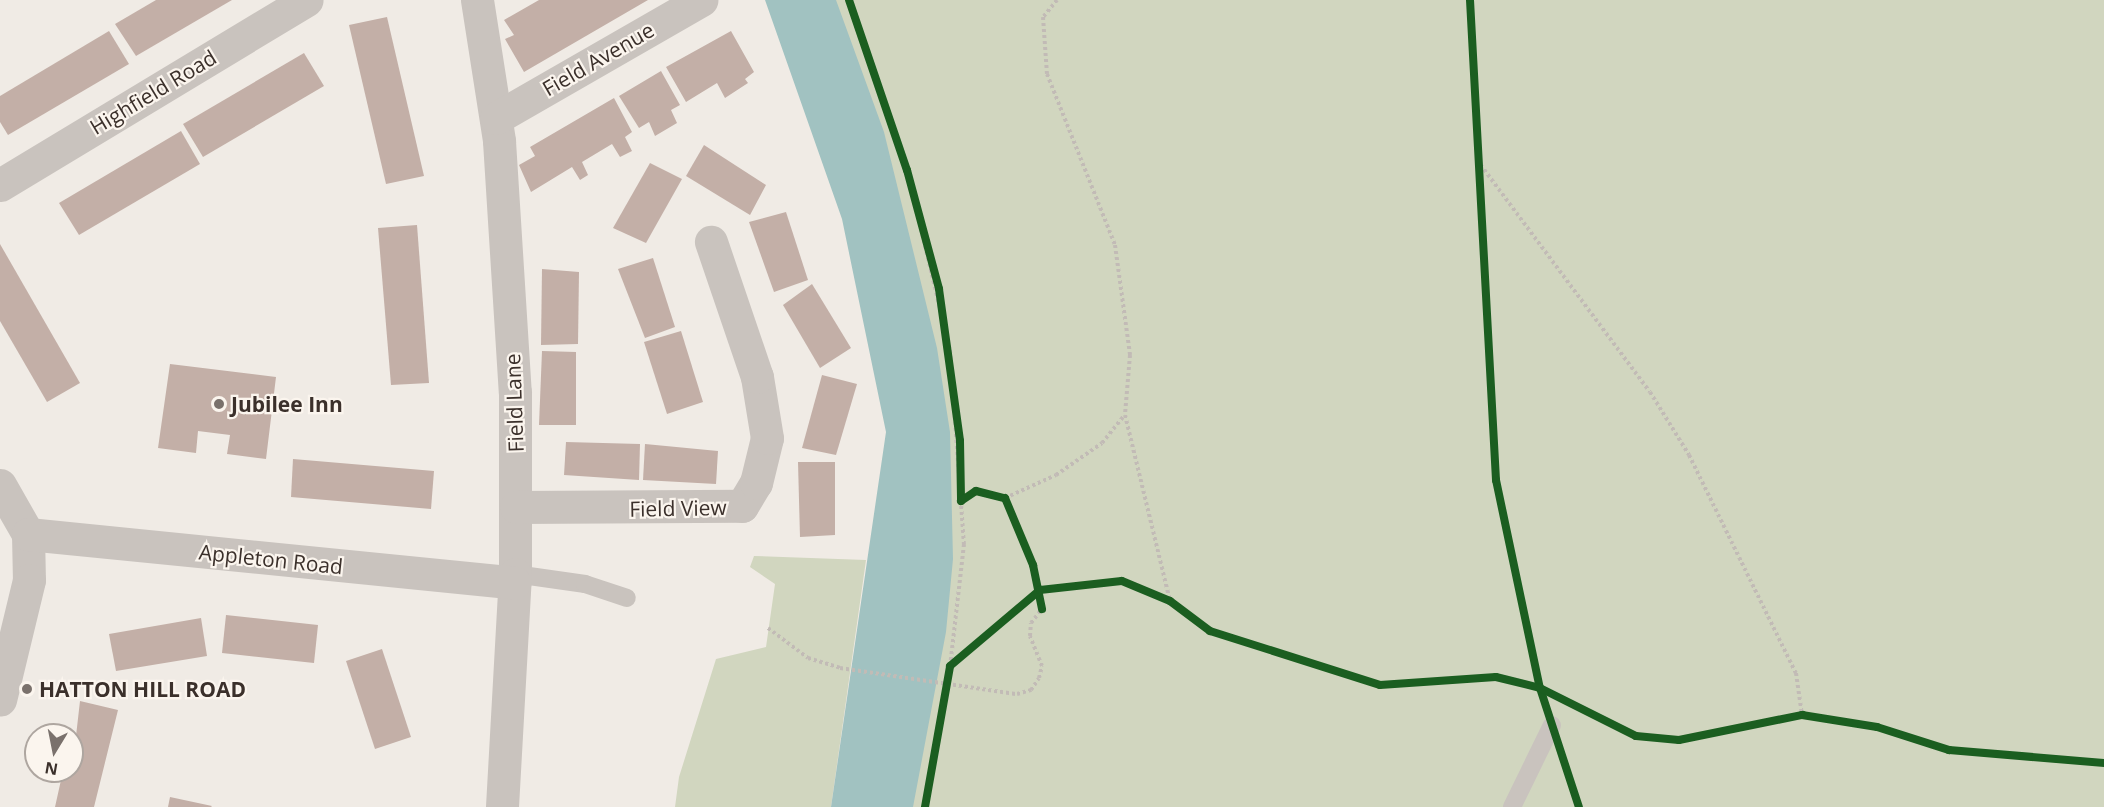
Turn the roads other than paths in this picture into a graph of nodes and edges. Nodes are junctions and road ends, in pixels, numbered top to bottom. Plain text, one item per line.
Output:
1 (307, 0) edge
2 (477, 0) edge
3 (701, 0) edge
4 (496, 118) junction
5 (0, 185) edge
6 (711, 242) dead end
7 (0, 485) edge
8 (516, 507) junction
9 (28, 534) junction
10 (515, 578) junction
11 (627, 598) dead end
12 (0, 700) edge
13 (1552, 725) dead end
14 (502, 807) edge
15 (1512, 807) edge

1 - 5 street, Highfield Road
2 - 4 street, Field Lane
3 - 4 street, Field Avenue
4 - 8 street, Field Lane
6 - 8 street, Field View
7 - 9 street
8 - 10 street, Field Lane
9 - 10 street, Appleton Road
9 - 12 street
10 - 11 lane
10 - 14 street, Field Lane
13 - 15 lane

